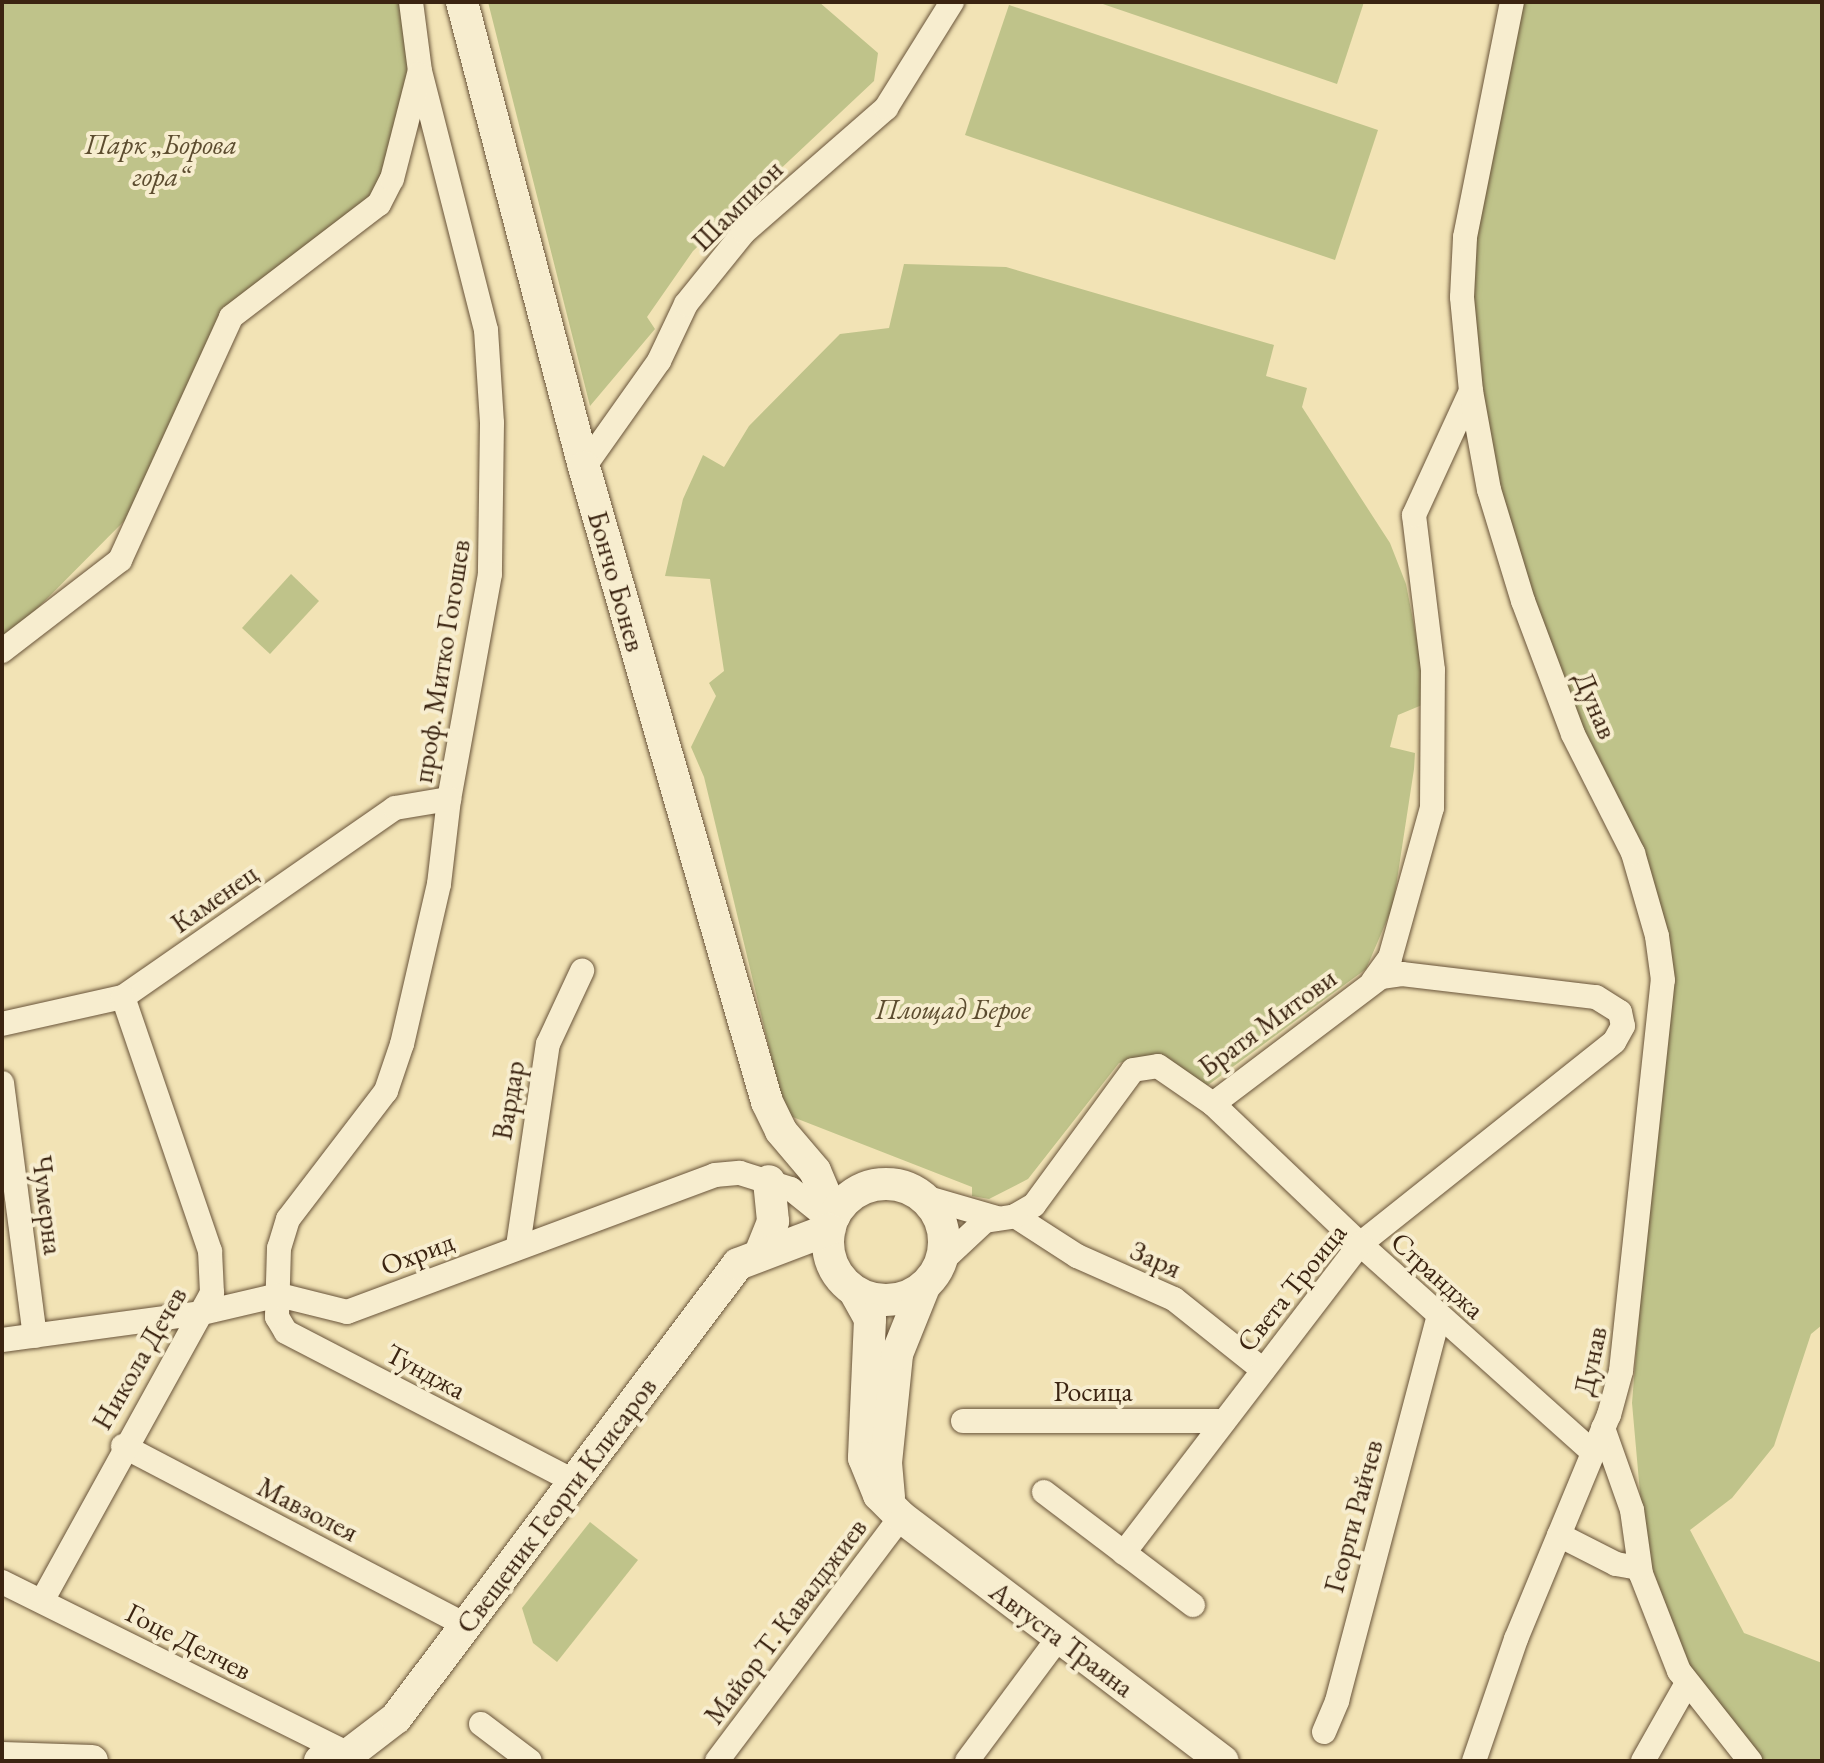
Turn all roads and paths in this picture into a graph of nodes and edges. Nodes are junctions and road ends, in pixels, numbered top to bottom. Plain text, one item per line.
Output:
1 (411, 2) edge
2 (462, 2) edge
3 (952, 2) edge
4 (1512, 2) edge
5 (420, 71) junction
6 (1471, 391) junction
7 (584, 467) junction
8 (2, 651) edge
9 (449, 799) junction
10 (582, 971) dead end
11 (1373, 981) junction
12 (123, 997) junction
13 (2, 1024) edge
14 (1619, 1036) joint
15 (2, 1083) edge
16 (1213, 1104) junction
17 (790, 1140) junction
18 (760, 1178) junction
19 (906, 1190) junction
20 (1006, 1217) junction
21 (832, 1222) junction
22 (1360, 1244) junction
23 (518, 1246) junction
24 (760, 1254) junction
25 (932, 1274) junction
26 (848, 1284) junction
27 (279, 1295) junction
28 (202, 1313) junction
29 (1439, 1316) junction
30 (35, 1336) junction
31 (2, 1340) edge
32 (1263, 1370) junction
33 (963, 1421) dead end
34 (1224, 1421) junction
35 (1603, 1428) junction
36 (123, 1446) junction
37 (1593, 1452) junction
38 (573, 1481) junction
39 (1044, 1492) dead end
40 (901, 1517) junction
41 (1559, 1535) junction
42 (1124, 1553) junction
43 (1639, 1568) junction
44 (2, 1582) edge
45 (42, 1601) junction
46 (1193, 1605) dead end
47 (466, 1625) junction
48 (1059, 1637) junction
49 (1686, 1685) junction
50 (481, 1724) dead end
51 (1324, 1732) dead end
52 (2, 1758) edge
53 (334, 1758) edge
54 (92, 1761) edge
55 (530, 1761) edge
56 (717, 1761) edge
57 (967, 1761) edge
58 (1223, 1761) edge
59 (1474, 1761) edge
60 (1643, 1761) edge
61 (1750, 1761) edge

1 - 5 street, проф. Митко Гогошев
2 - 7 street, Бончо Бонев
3 - 7 street, Шампион
4 - 6 street, Дунав
5 - 8 street
5 - 9 street, проф. Митко Гогошев
6 - 11 street
6 - 35 street, Дунав
7 - 17 street, Бончо Бонев
9 - 12 street, Каменец
9 - 27 street, проф. Митко Гогошев
10 - 23 street, Вардар
11 - 14 street, Братя Митови
11 - 16 street, Братя Митови
12 - 13 street, Каменец
12 - 28 street, Никола Дечев
14 - 22 street, Света Троица
15 - 30 street, Чумерна
16 - 20 street, Братя Митови
16 - 22 street, Странджа
17 - 18 street
17 - 19 street
17 - 21 street, Бончо Бонев
18 - 21 street, Охрид
18 - 23 street, Охрид
18 - 24 street
19 - 20 street
19 - 21 street
19 - 25 street
20 - 25 street, Братя Митови
20 - 32 street, Заря
21 - 24 street, Свещеник Георги Клисаров
21 - 26 street
22 - 29 street, Странджа
22 - 32 street, Света Троица
23 - 27 street, Охрид
24 - 26 street
24 - 38 street, Свещеник Георги Клисаров
25 - 26 street
25 - 40 street
26 - 40 street, Августа Траяна
27 - 28 street, Охрид
27 - 38 street, Тунджа
28 - 30 street, Охрид
28 - 36 street, Никола Дечев
29 - 37 street, Странджа
29 - 51 street, Георги Райчев
30 - 31 street, Охрид
32 - 34 street, Света Троица
33 - 34 street, Росица
34 - 42 street, Света Троица
35 - 37 street, Дунав
35 - 43 street, Дунав
36 - 45 street, Никола Дечев
36 - 47 street, Мавзолея
37 - 41 street, Дунав
38 - 47 street, Свещеник Георги Клисаров
39 - 42 street
40 - 48 street, Августа Траяна
40 - 56 street, Майор Т. Кавалджиев
41 - 43 street
41 - 59 street, Дунав
42 - 46 street
43 - 49 street, Дунав
44 - 45 street, Гоце Делчев
45 - 53 street, Гоце Делчев
47 - 53 street, Свещеник Георги Клисаров
48 - 57 street
48 - 58 street, Августа Траяна
49 - 60 street
49 - 61 street, Дунав
50 - 55 street
52 - 54 street

